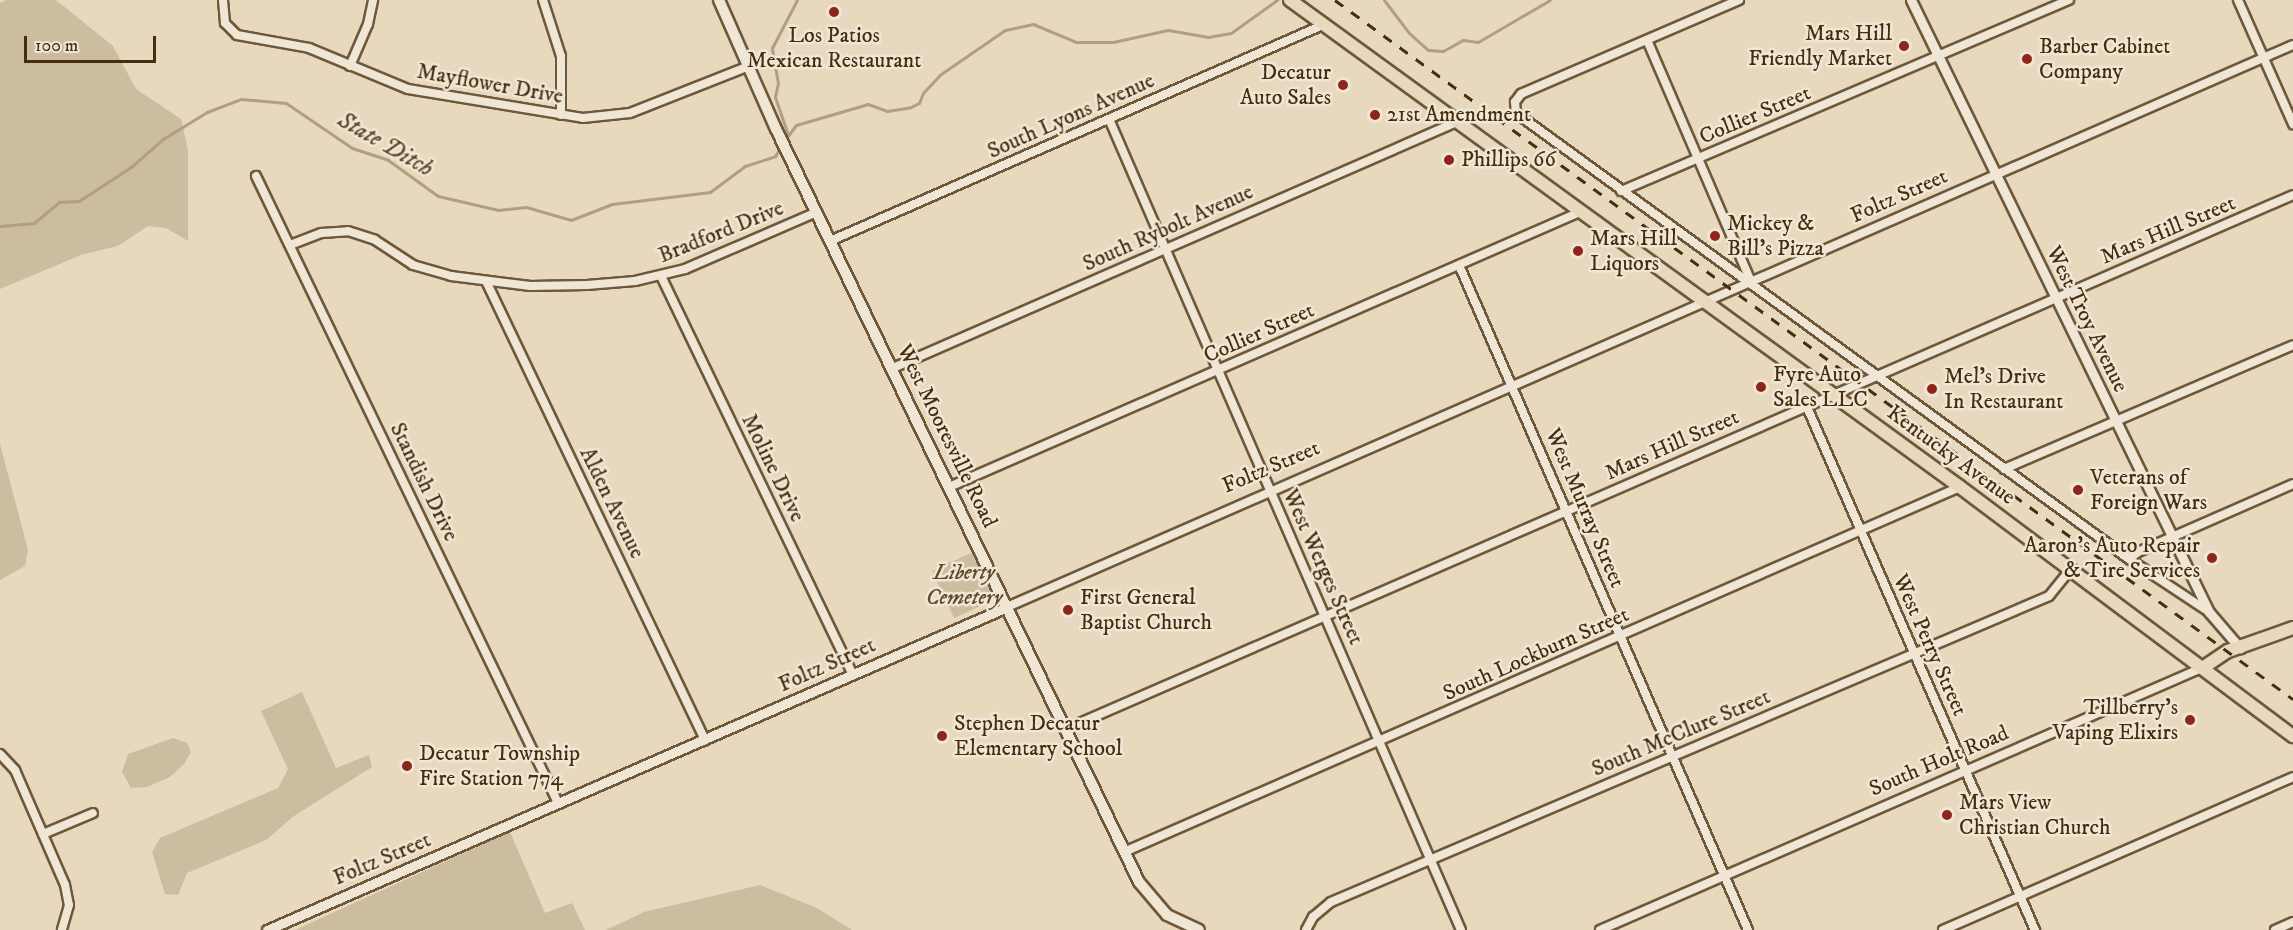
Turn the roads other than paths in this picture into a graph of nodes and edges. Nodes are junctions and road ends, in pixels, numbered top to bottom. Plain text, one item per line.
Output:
1 (223, 0) edge
2 (373, 0) edge
3 (543, 0) edge
4 (719, 0) edge
5 (1739, 0) edge
6 (1911, 0) edge
7 (2069, 0) edge
8 (2238, 0) edge
9 (1291, 1) edge
10 (1325, 24) junction
11 (1647, 40) junction
12 (2293, 45) edge
13 (1938, 57) junction
14 (2264, 58) junction
15 (350, 66) junction
16 (747, 67) junction
17 (561, 115) junction
18 (1109, 119) junction
19 (1459, 121) junction
20 (2293, 124) edge
21 (1697, 160) junction
22 (1995, 175) junction
23 (256, 176) dead end
24 (1621, 191) junction
25 (2293, 195) edge
26 (1582, 211) junction
27 (817, 212) junction
28 (830, 241) junction
29 (290, 245) junction
30 (1165, 250) junction
31 (1459, 265) junction
32 (661, 276) junction
33 (486, 281) junction
34 (1749, 283) junction
35 (2056, 298) junction
36 (1706, 302) junction
37 (2293, 345) edge
38 (892, 368) junction
39 (1218, 370) junction
40 (1875, 377) junction
41 (1512, 385) junction
42 (1834, 396) junction
43 (1807, 406) junction
44 (2115, 421) junction
45 (2004, 469) junction
46 (2293, 484) edge
47 (950, 487) junction
48 (1960, 487) junction
49 (1270, 489) junction
50 (1566, 511) junction
51 (1861, 532) junction
52 (2172, 537) junction
53 (2129, 559) junction
54 (2071, 569) junction
55 (1007, 607) junction
56 (2209, 612) junction
57 (1325, 616) junction
58 (2293, 628) edge
59 (1621, 637) junction
60 (2240, 648) junction
61 (1913, 652) junction
62 (2204, 667) junction
63 (853, 675) junction
64 (1066, 729) junction
65 (2293, 736) edge
66 (705, 740) junction
67 (1380, 742) junction
68 (0, 754) edge
69 (1672, 756) junction
70 (1965, 773) junction
71 (2292, 781) edge
72 (558, 803) junction
73 (93, 813) dead end
74 (43, 834) junction
75 (1124, 852) junction
76 (1431, 860) junction
77 (1725, 876) junction
78 (2020, 897) junction
79 (2293, 922) edge
80 (62, 930) edge
81 (267, 930) edge
82 (1199, 930) edge
83 (1306, 930) edge
84 (1461, 930) edge
85 (1600, 930) edge
86 (1748, 930) edge
87 (1943, 930) edge
88 (2035, 930) edge
89 (2275, 930) edge

1 - 15 street, Mayflower Drive
2 - 15 street
3 - 17 street
4 - 16 main road, West Mooresville Road
5 - 11 street
6 - 13 street, West Troy Avenue
7 - 13 street, Collier Street
8 - 14 street
9 - 10 main road, Kentucky Avenue
10 - 18 street, South Lyons Avenue
10 - 19 main road, Kentucky Avenue
11 - 21 street
11 - 24 street
12 - 14 street, Foltz Street
13 - 21 street, Collier Street
13 - 22 street, West Troy Avenue
14 - 20 street
14 - 22 street, Foltz Street
15 - 17 street, Mayflower Drive
16 - 17 street, Mayflower Drive
16 - 27 main road, West Mooresville Road
18 - 28 street, South Lyons Avenue
18 - 30 street, West Werges Street
19 - 26 main road, Kentucky Avenue
19 - 30 street, South Rybolt Avenue
21 - 24 street, Collier Street
21 - 34 street
22 - 34 street, Foltz Street
22 - 35 street, West Troy Avenue
23 - 29 street, Standish Drive
24 - 34 street
25 - 35 street, Mars Hill Street
26 - 31 street, Collier Street
26 - 36 main road, Kentucky Avenue
27 - 28 main road, West Mooresville Road
27 - 32 street, Bradford Drive
28 - 38 main road, West Mooresville Road
29 - 33 street, Bradford Drive
29 - 72 street, Standish Drive
30 - 38 street, South Rybolt Avenue
30 - 39 street, West Werges Street
31 - 39 street, Collier Street
31 - 41 street, West Murray Street
32 - 33 street, Bradford Drive
32 - 63 street, Moline Drive
33 - 66 street, Alden Avenue
34 - 36 street, Foltz Street
34 - 40 street
35 - 40 street, Mars Hill Street
35 - 44 street, West Troy Avenue
36 - 41 street, Foltz Street
36 - 42 main road, Kentucky Avenue
37 - 44 street
38 - 47 main road, West Mooresville Road
39 - 47 street, Collier Street
39 - 49 street, West Werges Street
40 - 42 street, Mars Hill Street
40 - 45 street
41 - 49 street, Foltz Street
41 - 50 street, West Murray Street
42 - 43 street, Mars Hill Street
42 - 48 main road, Kentucky Avenue
43 - 50 street, Mars Hill Street
43 - 51 street, West Perry Street
44 - 45 street
44 - 52 street, West Troy Avenue
45 - 53 street
46 - 52 street
47 - 55 main road, West Mooresville Road
48 - 51 street, South Lockburn Street
48 - 54 main road, Kentucky Avenue
49 - 55 street, Foltz Street
49 - 57 street, West Werges Street
50 - 57 street, Mars Hill Street
50 - 59 street, West Murray Street
51 - 59 street, South Lockburn Street
51 - 61 street, West Perry Street
52 - 53 street
52 - 56 street, West Troy Avenue
53 - 56 street
54 - 61 street, South McClure Street
54 - 62 main road, Kentucky Avenue
55 - 63 street, Foltz Street
55 - 64 main road, West Mooresville Road
56 - 60 street, West Troy Avenue
57 - 64 street, Mars Hill Street
57 - 67 street, West Werges Street
58 - 60 main road, South Holt Road
59 - 67 street, South Lockburn Street
59 - 69 street, West Murray Street
60 - 62 main road, South Holt Road
61 - 69 street, South McClure Street
61 - 70 street, West Perry Street
62 - 65 main road, Kentucky Avenue
62 - 70 street, South Holt Road
63 - 66 street, Foltz Street
64 - 75 main road, West Mooresville Road
66 - 72 street, Foltz Street
67 - 75 street, South Lockburn Street
67 - 76 street, West Werges Street
68 - 74 street
69 - 76 street, South McClure Street
69 - 77 street, West Murray Street
70 - 77 street, South Holt Road
70 - 78 street, West Perry Street
71 - 78 street
72 - 81 street, Foltz Street
73 - 74 street
74 - 80 street
75 - 82 main road, West Mooresville Road
76 - 83 street, South McClure Street
76 - 84 street, West Werges Street
77 - 85 street, South Holt Road
77 - 86 street, West Murray Street
78 - 87 street
78 - 88 street, West Perry Street
79 - 89 street

